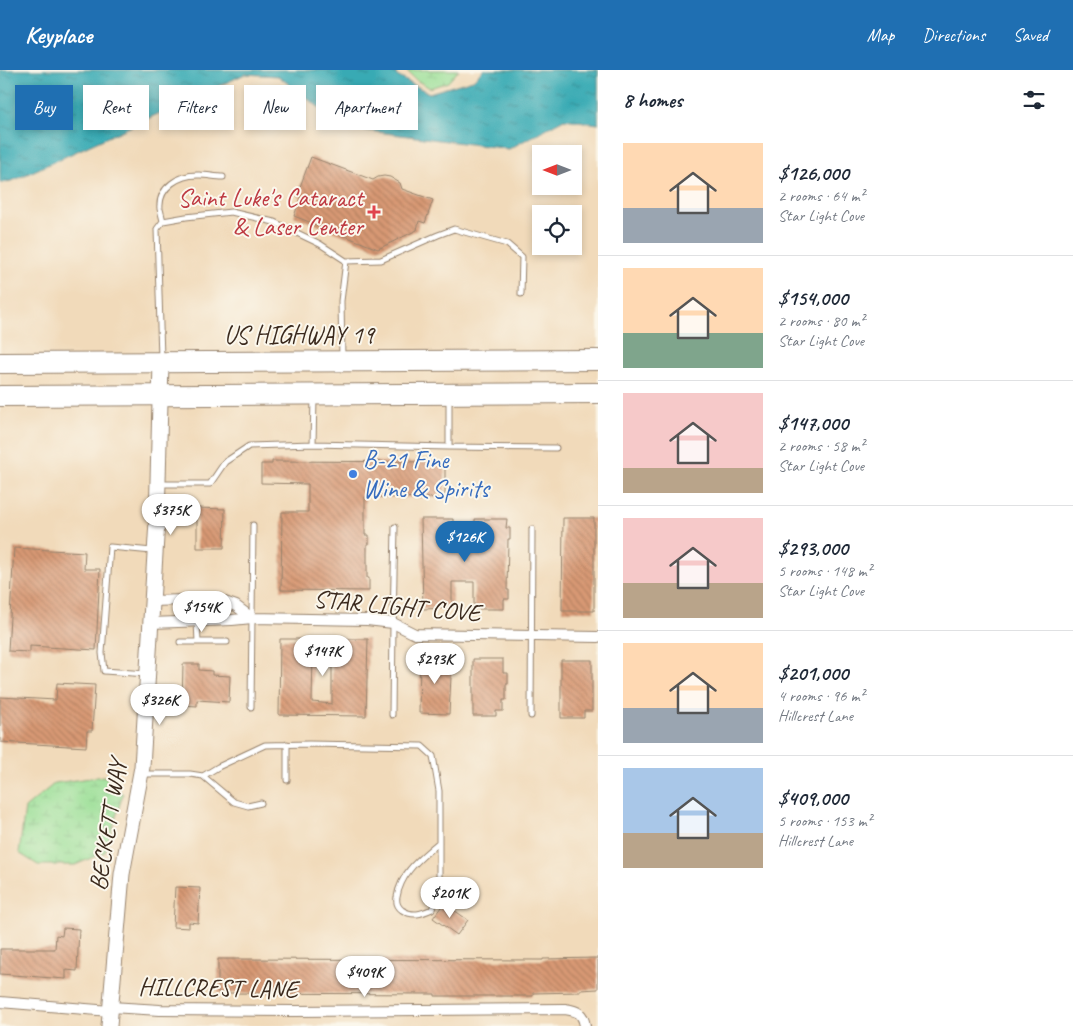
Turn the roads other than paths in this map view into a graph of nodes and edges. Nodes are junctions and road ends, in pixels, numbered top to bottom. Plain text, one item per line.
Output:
1 (223, 178) dead end
2 (163, 221) junction
3 (346, 261) junction
4 (521, 294) dead end
5 (598, 360) edge
6 (342, 361) junction
7 (162, 362) junction
8 (0, 363) edge
9 (598, 393) edge
10 (314, 394) junction
11 (449, 394) junction
12 (161, 395) junction
13 (0, 396) edge
14 (313, 444) junction
15 (449, 447) junction
16 (556, 448) dead end
17 (158, 484) junction
18 (253, 525) dead end
19 (395, 527) dead end
20 (532, 529) dead end
21 (155, 551) junction
22 (152, 601) junction
23 (252, 618) junction
24 (197, 621) junction
25 (151, 622) junction
26 (393, 623) junction
27 (531, 636) junction
28 (598, 638) edge
29 (180, 642) dead end
30 (198, 642) junction
31 (227, 642) dead end
32 (148, 675) junction
33 (251, 707) dead end
34 (392, 715) dead end
35 (531, 716) dead end
36 (287, 744) junction
37 (141, 774) junction
38 (203, 776) junction
39 (287, 780) dead end
40 (261, 803) dead end
41 (439, 842) junction
42 (0, 1002) edge
43 (110, 1015) edge
44 (585, 1026) edge

1 - 2 lane
2 - 3 lane
2 - 7 lane
3 - 4 lane
3 - 6 lane
5 - 6 highway, US HIGHWAY 19
6 - 7 highway, US HIGHWAY 19
7 - 8 highway, US HIGHWAY 19
7 - 12 street, BECKETT WAY
9 - 11 highway
10 - 11 highway
10 - 12 highway
10 - 14 lane
11 - 15 lane
12 - 13 highway
12 - 17 street, BECKETT WAY
14 - 15 lane
14 - 17 lane
15 - 16 lane
17 - 21 street, BECKETT WAY
18 - 23 lane
19 - 26 lane
20 - 27 lane
21 - 22 street, BECKETT WAY
21 - 32 lane
22 - 23 street
22 - 25 street, BECKETT WAY
23 - 24 street, STAR LIGHT COVE
23 - 26 street, STAR LIGHT COVE
23 - 33 lane
24 - 25 street, STAR LIGHT COVE
24 - 30 lane
25 - 32 street, BECKETT WAY
26 - 27 street, STAR LIGHT COVE
26 - 34 lane
27 - 28 street, STAR LIGHT COVE
27 - 35 lane
29 - 30 lane
30 - 31 lane
32 - 37 street, BECKETT WAY
36 - 38 lane
36 - 39 lane
36 - 41 lane
37 - 38 lane
37 - 43 street, BECKETT WAY
38 - 40 lane
41 - 41 lane
42 - 43 street
43 - 44 street, HILLCREST LANE

